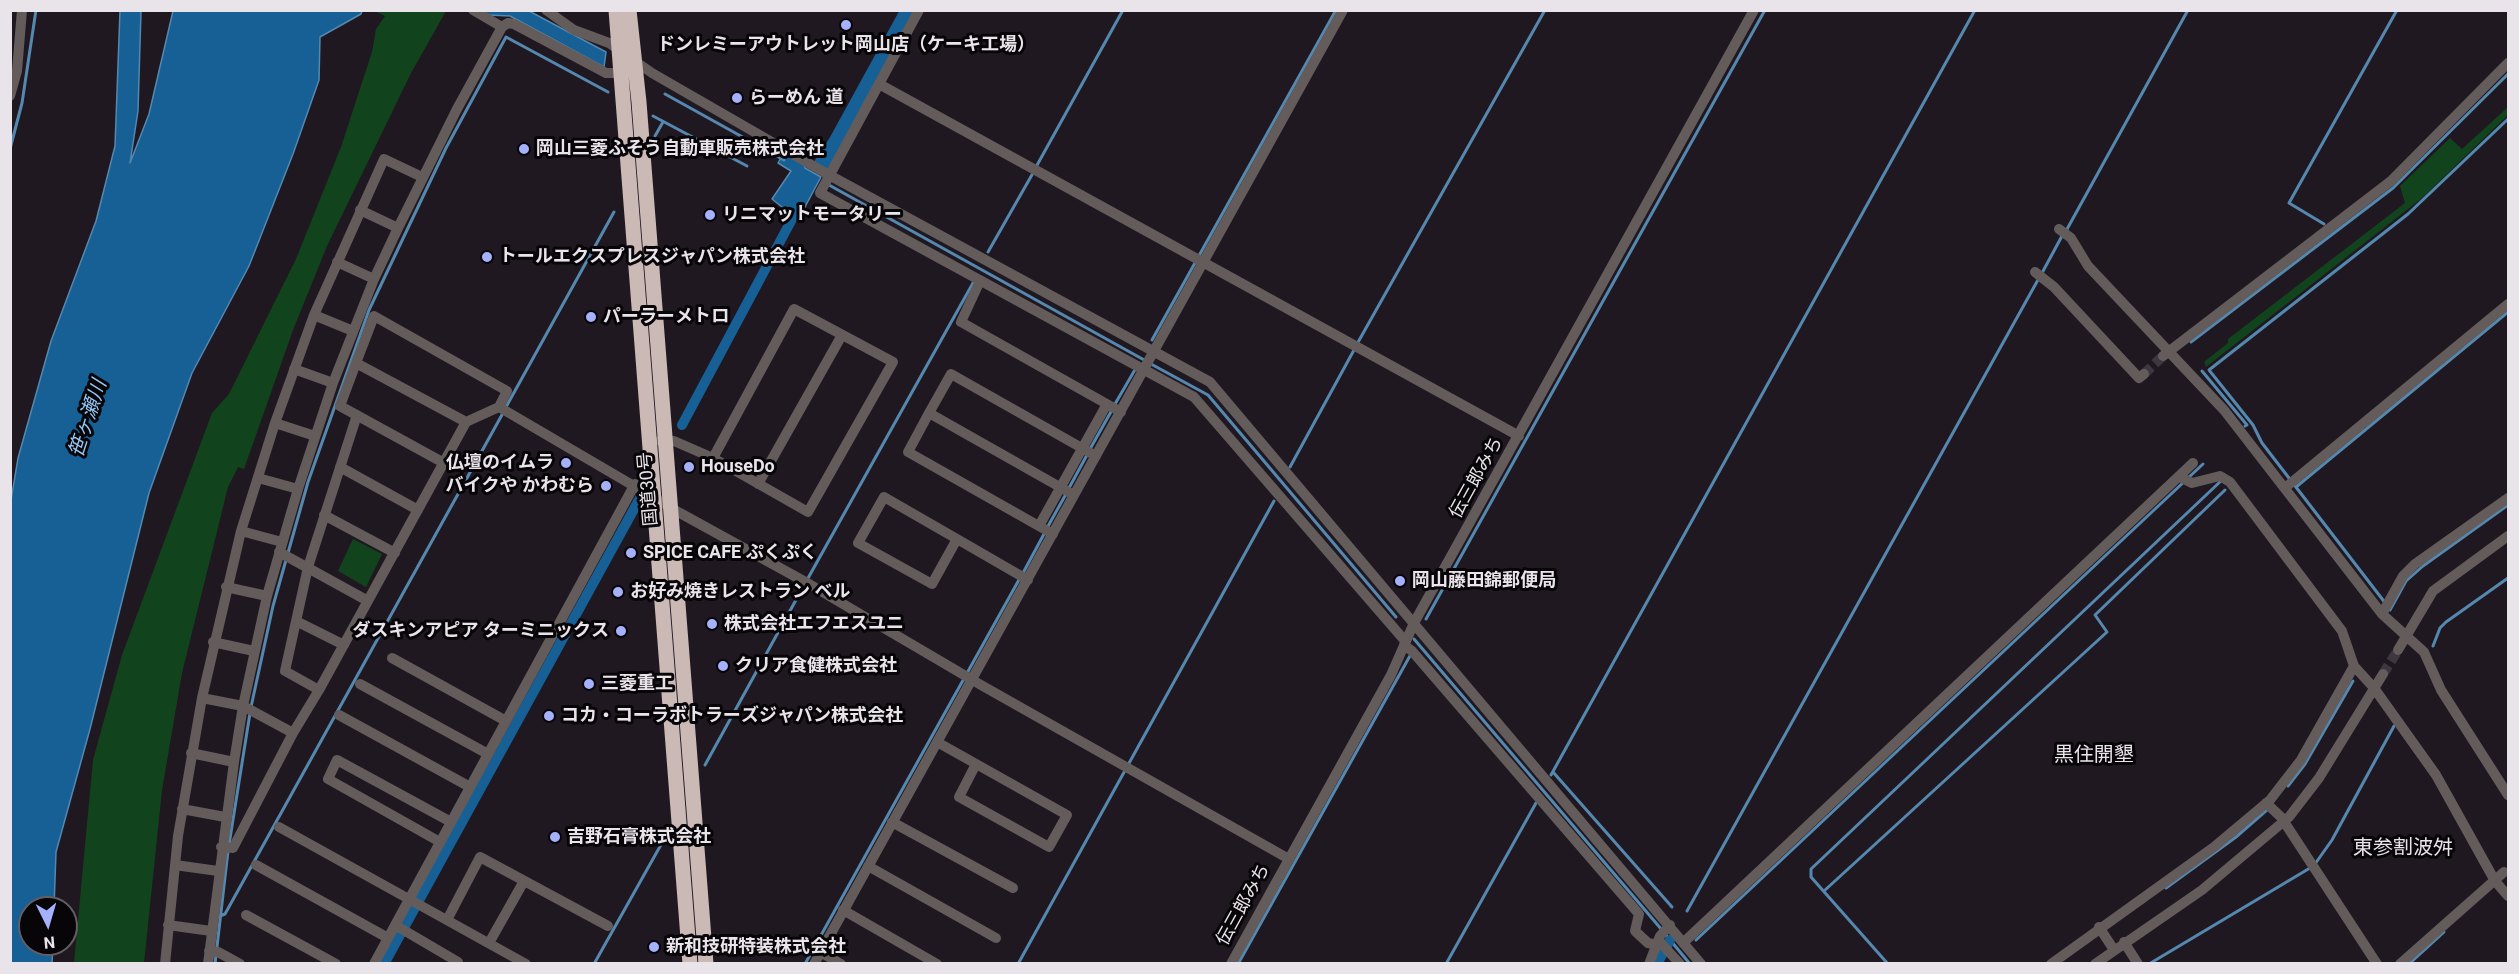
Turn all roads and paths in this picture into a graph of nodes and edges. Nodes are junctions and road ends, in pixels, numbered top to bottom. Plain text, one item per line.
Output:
1 (22, 10) edge
2 (473, 10) edge
3 (546, 10) edge
4 (616, 10) edge
5 (629, 10) edge
6 (919, 10) edge
7 (1343, 10) edge
8 (1754, 10) edge
9 (502, 27) junction
10 (620, 51) junction
11 (2508, 63) edge
12 (631, 69) junction
13 (879, 84) junction
14 (10, 96) edge
15 (828, 176) junction
16 (422, 177) junction
17 (842, 184) junction
18 (837, 201) junction
19 (360, 210) junction
20 (398, 228) junction
21 (2059, 229) dead end
22 (1199, 260) junction
23 (337, 262) junction
24 (2035, 272) dead end
25 (374, 279) junction
26 (980, 281) junction
27 (2508, 304) edge
28 (314, 315) junction
29 (353, 331) junction
30 (842, 335) junction
31 (2167, 353) junction
32 (356, 363) junction
33 (1144, 363) junction
34 (294, 369) junction
35 (2144, 374) dead end
36 (333, 383) junction
37 (1114, 408) junction
38 (503, 409) junction
39 (929, 413) junction
40 (357, 416) junction
41 (466, 422) junction
42 (275, 423) junction
43 (315, 436) junction
44 (1519, 436) junction
45 (665, 441) junction
46 (649, 442) junction
47 (1089, 452) junction
48 (713, 458) junction
49 (444, 463) junction
50 (2193, 463) dead end
51 (340, 467) junction
52 (258, 478) junction
53 (2184, 479) junction
54 (635, 484) junction
55 (758, 484) junction
56 (2290, 484) junction
57 (298, 489) junction
58 (1068, 491) junction
59 (653, 496) junction
60 (2508, 498) edge
61 (671, 507) junction
62 (418, 510) junction
63 (324, 515) junction
64 (1046, 530) junction
65 (241, 531) junction
66 (2508, 536) edge
67 (957, 539) junction
68 (283, 551) junction
69 (394, 553) junction
70 (308, 567) junction
71 (1023, 577) junction
72 (226, 587) junction
73 (267, 596) junction
74 (368, 601) junction
75 (2385, 608) junction
76 (296, 621) junction
77 (1414, 623) junction
78 (2406, 634) junction
79 (213, 642) junction
80 (344, 645) junction
81 (1409, 648) junction
82 (2398, 650) tunnel mouth
83 (254, 651) junction
84 (392, 658) dead end
85 (2354, 666) junction
86 (2383, 674) tunnel mouth
87 (968, 676) junction
88 (360, 684) dead end
89 (2374, 688) junction
90 (319, 690) junction
91 (202, 698) junction
92 (248, 708) junction
93 (339, 715) dead end
94 (506, 721) junction
95 (293, 733) junction
96 (937, 742) junction
97 (191, 753) junction
98 (488, 754) junction
99 (234, 762) junction
100 (976, 764) junction
101 (1536, 781) junction
102 (470, 787) junction
103 (2508, 795) edge
104 (2269, 806) junction
105 (182, 808) junction
106 (451, 822) junction
107 (892, 822) junction
108 (2284, 822) junction
109 (230, 825) junction
110 (279, 827) dead end
111 (440, 842) junction
112 (226, 847) junction
113 (1289, 859) junction
114 (175, 865) junction
115 (256, 865) dead end
116 (868, 866) junction
117 (218, 871) junction
118 (2504, 872) dead end
119 (524, 881) junction
120 (2494, 881) junction
121 (1013, 888) dead end
122 (2508, 896) edge
123 (415, 902) junction
124 (843, 910) junction
125 (246, 915) dead end
126 (447, 920) junction
127 (168, 925) junction
128 (608, 926) dead end
129 (401, 928) junction
130 (2101, 930) junction
131 (211, 931) junction
132 (388, 938) junction
133 (996, 938) dead end
134 (1664, 939) junction
135 (2124, 942) junction
136 (489, 943) junction
137 (1683, 943) junction
138 (2114, 950) junction
139 (213, 951) junction
140 (820, 952) junction
141 (513, 960) edge
142 (458, 962) edge
143 (165, 963) edge
144 (208, 963) edge
145 (240, 963) edge
146 (336, 963) edge
147 (374, 963) edge
148 (526, 963) edge
149 (690, 963) edge
150 (706, 963) edge
151 (814, 963) edge
152 (841, 963) edge
153 (937, 963) edge
154 (1231, 963) edge
155 (1649, 963) edge
156 (1680, 963) edge
157 (1701, 963) edge
158 (2051, 963) edge
159 (2095, 963) edge
160 (2138, 963) edge
161 (2377, 963) edge
162 (2400, 963) edge

1 - 14 street
2 - 9 street
3 - 10 street
4 - 10 highway, 国道30号
5 - 12 highway, 国道30号
6 - 13 street
7 - 22 street
8 - 44 street, 伝三郎みち
9 - 12 street
9 - 16 street
10 - 12 highway, 国道30号
11 - 31 street
12 - 15 street
12 - 45 highway, 国道30号
12 - 46 highway, 国道30号
13 - 15 street
13 - 22 street
15 - 17 street
15 - 18 street
16 - 19 street
16 - 20 street
17 - 18 street
17 - 33 street
18 - 26 street
19 - 20 street
19 - 23 street
20 - 25 street
21 - 31 street
22 - 33 street
22 - 44 street
23 - 25 street
23 - 28 street
24 - 35 street
25 - 29 street
26 - 33 street
26 - 37 street
27 - 56 street
28 - 29 street
28 - 34 street
29 - 36 street
30 - 48 street
30 - 55 street
30 - 55 street
31 - 56 street
32 - 38 street
32 - 40 street
32 - 41 street
33 - 37 street
33 - 77 street
33 - 81 street
34 - 36 street
34 - 42 street
36 - 43 street
37 - 47 street
38 - 41 street
38 - 54 street
39 - 47 street
39 - 58 street
39 - 64 street
40 - 49 street
40 - 51 street
41 - 49 street
42 - 43 street
42 - 52 street
43 - 57 street
44 - 77 street, 伝三郎みち
45 - 46 street
45 - 48 street
45 - 61 highway, 国道30号
46 - 59 highway, 国道30号
47 - 58 street
47 - 58 street
48 - 55 street
49 - 62 street
50 - 53 street
51 - 62 street
51 - 63 street
52 - 57 street
52 - 65 street
53 - 85 street
53 - 137 street
54 - 59 street
54 - 94 street
56 - 75 street
57 - 68 street
58 - 64 street
58 - 64 street
59 - 61 street
59 - 149 highway, 国道30号
60 - 75 street
61 - 87 street
61 - 150 highway, 国道30号
62 - 69 street
63 - 69 street
63 - 70 street
64 - 71 street
65 - 68 street
65 - 72 street
66 - 78 street
67 - 67 street
67 - 71 street
68 - 70 street
68 - 73 street
69 - 74 street
70 - 74 street
70 - 76 street
71 - 87 street
72 - 73 street
72 - 79 street
73 - 83 street
74 - 80 street
75 - 78 street
76 - 80 street
76 - 90 street
77 - 81 street, 伝三郎みち
77 - 101 street
78 - 82 street
78 - 103 street
79 - 83 street
79 - 91 street
80 - 90 street
81 - 101 street
81 - 113 street, 伝三郎みち
83 - 92 street
84 - 94 street
85 - 89 street
85 - 104 street
86 - 89 street
87 - 96 street
87 - 113 street
88 - 98 street
89 - 108 street
89 - 120 street
90 - 95 street
91 - 92 street
91 - 97 street
92 - 95 street
92 - 99 street
93 - 102 street
94 - 98 street
95 - 109 street
96 - 100 street
96 - 107 street
97 - 99 street
97 - 105 street
98 - 102 street
99 - 109 street
100 - 100 street
101 - 134 street
101 - 134 street
102 - 106 street
104 - 108 street
104 - 130 street
105 - 109 street
105 - 114 street
106 - 111 street
106 - 111 street
107 - 116 street
107 - 121 street
108 - 135 street
108 - 161 street
109 - 112 street
109 - 112 street
110 - 123 street
111 - 123 street
112 - 117 street
113 - 154 street, 伝三郎みち
114 - 117 street
114 - 127 street
115 - 132 street
116 - 124 street
116 - 133 street
117 - 131 street
118 - 120 street
119 - 126 street
119 - 128 street
119 - 136 street
120 - 122 street
120 - 162 street
123 - 126 street
123 - 129 street
124 - 140 street
124 - 153 street
125 - 146 street
126 - 136 street
127 - 131 street
127 - 143 street
129 - 132 street
129 - 142 street
130 - 138 street
130 - 158 street
131 - 139 street
132 - 147 street
134 - 137 street
134 - 155 street
134 - 156 street
135 - 138 street
135 - 160 street
136 - 141 street
137 - 157 street
138 - 159 street
139 - 144 street
139 - 145 street
140 - 151 street
140 - 152 street
141 - 148 street

